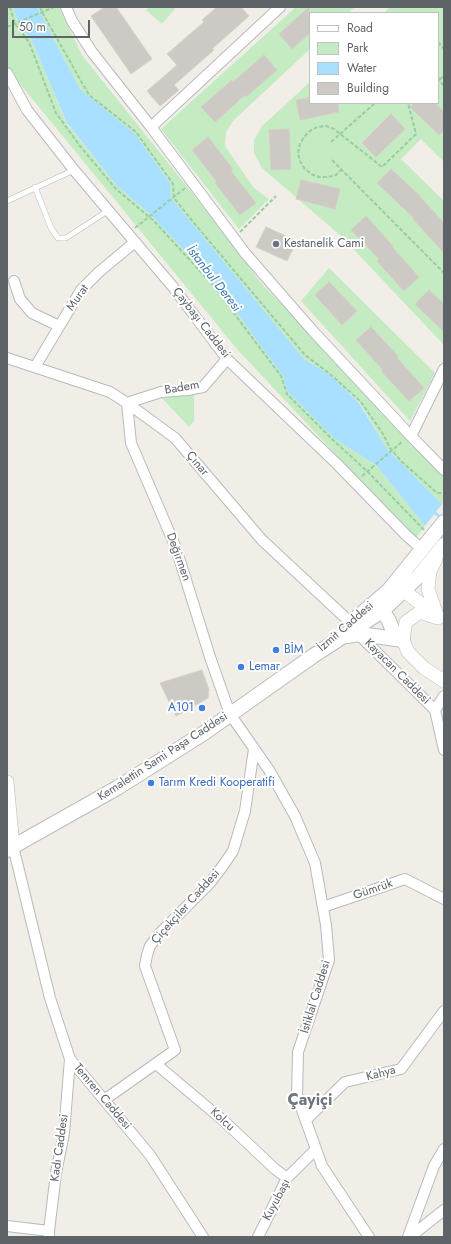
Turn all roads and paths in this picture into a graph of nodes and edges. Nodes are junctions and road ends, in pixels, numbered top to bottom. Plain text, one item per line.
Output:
1 (10, 7) edge
2 (40, 7) edge
3 (54, 7) edge
4 (66, 7) edge
5 (280, 7) edge
6 (42, 12) junction
7 (15, 24) junction
8 (7, 27) edge
9 (7, 73) edge
10 (444, 74) edge
11 (439, 79) edge
12 (444, 87) edge
13 (374, 104) edge
14 (408, 104) edge
15 (151, 127) junction
16 (341, 133) junction
17 (332, 142) dead end
18 (332, 160) dead end
19 (74, 170) junction
20 (342, 170) junction
21 (193, 183) junction
22 (36, 188) junction
23 (276, 196) dead end
24 (174, 198) junction
25 (7, 201) edge
26 (109, 210) junction
27 (149, 218) junction
28 (128, 234) junction
29 (234, 238) junction
30 (135, 242) junction
31 (444, 273) edge
32 (14, 281) dead end
33 (59, 326) junction
34 (7, 358) edge
35 (228, 359) junction
36 (35, 367) junction
37 (444, 369) edge
38 (127, 403) junction
39 (410, 435) junction
40 (392, 450) junction
41 (444, 470) edge
42 (368, 472) junction
43 (444, 493) edge
44 (444, 522) edge
45 (436, 541) edge
46 (422, 550) junction
47 (389, 590) junction
48 (404, 591) junction
49 (380, 606) junction
50 (441, 620) edge
51 (354, 628) junction
52 (342, 637) junction
53 (404, 640) junction
54 (314, 656) junction
55 (444, 681) edge
56 (444, 696) edge
57 (435, 710) junction
58 (230, 714) junction
59 (254, 749) junction
60 (444, 750) edge
61 (7, 782) edge
62 (10, 848) edge
63 (444, 899) edge
64 (323, 907) junction
65 (444, 1011) edge
66 (70, 1059) junction
67 (156, 1064) junction
68 (104, 1100) junction
69 (306, 1120) junction
70 (316, 1149) junction
71 (444, 1149) edge
72 (287, 1178) junction
73 (444, 1210) edge
74 (7, 1226) edge
75 (49, 1234) edge
76 (203, 1237) edge
77 (258, 1237) edge
78 (369, 1237) edge
79 (409, 1237) edge

1 - 7 path
2 - 6 path
3 - 6 path
4 - 15 street
5 - 15 street
6 - 7 path
6 - 24 path
7 - 8 path
7 - 27 path
9 - 19 street, Çaybaşı Caddesi
10 - 11 path
11 - 12 path
13 - 16 path
14 - 16 path
15 - 21 street
16 - 17 path
16 - 20 path
18 - 20 path
19 - 22 lane
19 - 26 street, Çaybaşı Caddesi
20 - 31 path
21 - 24 path
21 - 29 street
22 - 25 lane
22 - 26 lane
23 - 29 path
24 - 27 path
24 - 40 path
26 - 28 street, Çaybaşı Caddesi
27 - 28 path
27 - 42 path
28 - 30 street, Çaybaşı Caddesi
29 - 39 street
30 - 33 street, Murat
30 - 35 street, Çaybaşı Caddesi
32 - 33 street
33 - 36 street, Murat
34 - 36 street, Çınar
35 - 38 street, Badem
35 - 46 street, Çaybaşı Caddesi
36 - 38 street, Çınar
37 - 39 street
38 - 51 street, Çınar
38 - 58 street, Değirmen
39 - 40 path
39 - 41 street
40 - 42 path
40 - 43 path
42 - 45 path
44 - 45 main road, İzmit Caddesi
45 - 46 main road, İzmit Caddesi
45 - 48 main road, İzmit Caddesi
45 - 50 street
46 - 47 main road, İzmit Caddesi
47 - 48 street
47 - 49 main road, İzmit Caddesi
48 - 49 main road, İzmit Caddesi
48 - 50 street
49 - 51 main road, İzmit Caddesi
49 - 52 main road, İzmit Caddesi
49 - 53 main road
50 - 53 street
51 - 52 main road
51 - 53 main road
51 - 54 main road, İzmit Caddesi
51 - 57 street, Kayacan Caddesi
52 - 54 main road, İzmit Caddesi
53 - 55 street
54 - 58 main road, Kemalettin Sami Paşa Caddesi
56 - 57 street, Kayacan Caddesi
57 - 60 street, Kayacan Caddesi
58 - 59 street, İstiklal Caddesi
58 - 62 main road, Kemalettin Sami Paşa Caddesi
59 - 64 street, İstiklal Caddesi
59 - 67 street, Çiçekçiler Caddesi
61 - 62 street
62 - 66 street, Temren Caddesi
63 - 64 street, Gümrük
64 - 69 street, İstiklal Caddesi
65 - 69 street, Kahya
66 - 68 street, Temren Caddesi
66 - 75 street, Kadı Caddesi
67 - 68 street, Çiçekçiler Caddesi
67 - 72 street, Kolcu
68 - 76 street, Temren Caddesi
69 - 70 street, İstiklal Caddesi
70 - 72 street, Kuyubaşı
70 - 78 street, İstiklal Caddesi
71 - 79 street
72 - 77 street, Kuyubaşı
73 - 79 street
74 - 75 street

